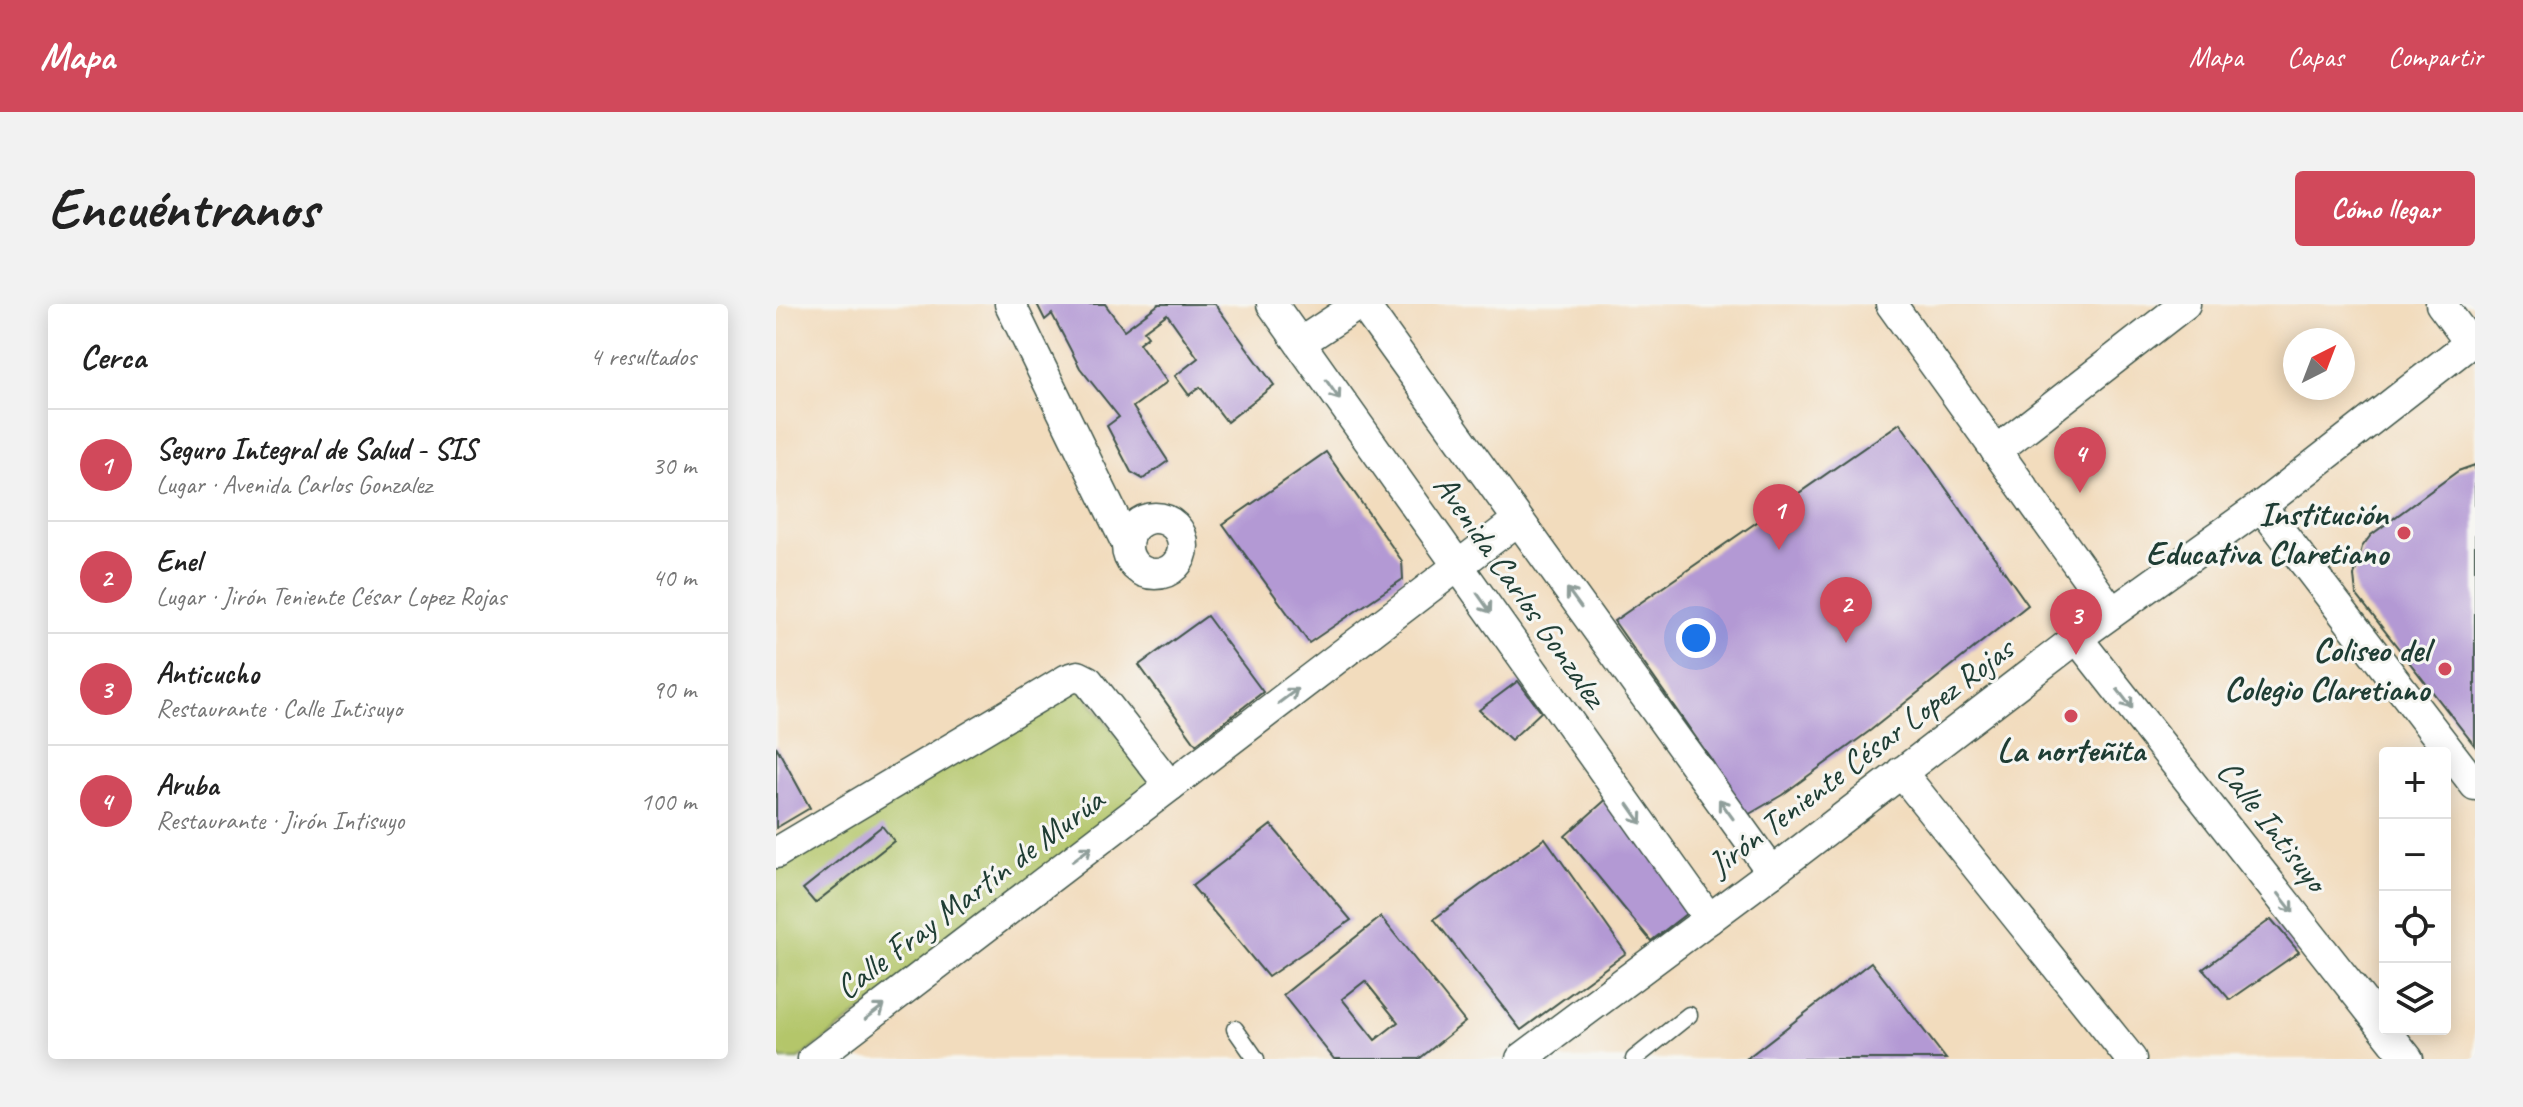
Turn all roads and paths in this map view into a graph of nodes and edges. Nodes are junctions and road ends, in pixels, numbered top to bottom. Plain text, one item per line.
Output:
1 (1010, 304) edge
2 (1272, 304) edge
3 (1361, 304) edge
4 (1891, 304) edge
5 (2441, 304) edge
6 (2179, 306) edge
7 (2472, 341) edge
8 (1300, 343) junction
9 (1996, 451) junction
10 (2261, 506) junction
11 (1518, 520) junction
12 (1127, 527) dead end
13 (1458, 566) junction
14 (2112, 612) junction
15 (2077, 638) junction
16 (1901, 772) junction
17 (2475, 785) edge
18 (1170, 786) junction
19 (776, 853) edge
20 (1772, 872) junction
21 (1709, 919) junction
22 (1689, 1015) dead end
23 (1235, 1029) dead end
24 (813, 1059) edge
25 (1256, 1059) edge
26 (1521, 1059) edge
27 (1634, 1059) edge
28 (2131, 1059) edge
29 (2408, 1059) edge

1 - 12 street
2 - 8 street, Avenida Carlos Gonzalez
3 - 8 street
3 - 11 street, Avenida Carlos Gonzalez
4 - 9 street
5 - 7 street
6 - 9 street
7 - 10 street, Jirón Teniente César Lopez Rojas
8 -> 13 street, Avenida Carlos Gonzalez
9 - 14 street
10 - 14 street, Jirón Teniente César Lopez Rojas
10 - 17 street
11 - 13 street, Calle Fray Martín de Murúa
20 -> 11 street, Avenida Carlos Gonzalez
18 -> 13 street, Calle Fray Martín de Murúa
13 -> 21 street, Avenida Carlos Gonzalez
14 - 15 street, Jirón Teniente César Lopez Rojas
15 - 16 street, Jirón Teniente César Lopez Rojas
15 -> 29 street, Calle Intisuyo
16 - 20 street, Jirón Teniente César Lopez Rojas
16 - 28 street
18 - 19 street
24 -> 18 street, Calle Fray Martín de Murúa
20 - 21 street, Jirón Teniente César Lopez Rojas
21 - 26 street, Jirón Teniente César Lopez Rojas
22 - 27 lane
23 - 25 lane

